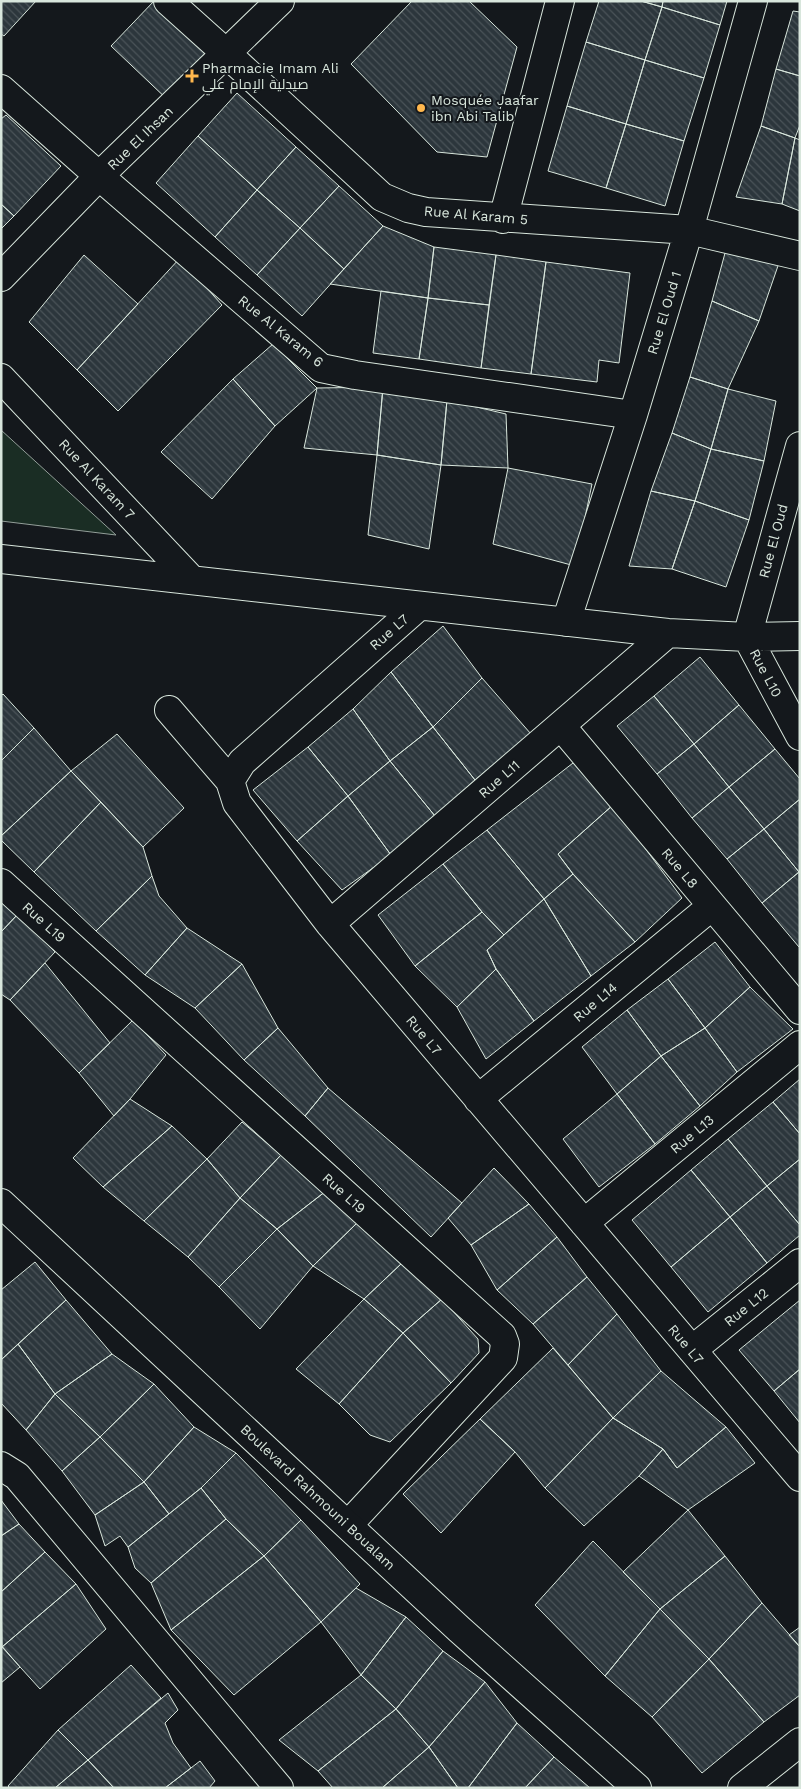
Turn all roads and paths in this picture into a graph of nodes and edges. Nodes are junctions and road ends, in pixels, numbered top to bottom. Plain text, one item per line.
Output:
1 (168, 1) edge
2 (280, 1) edge
3 (560, 1) edge
4 (753, 1) edge
5 (227, 54) junction
6 (1, 89) edge
7 (99, 176) junction
8 (503, 219) junction
9 (689, 230) junction
10 (800, 256) edge
11 (1, 277) edge
12 (1, 378) edge
13 (633, 415) junction
14 (800, 446) edge
15 (1, 559) edge
16 (192, 580) junction
17 (419, 606) junction
18 (566, 622) junction
19 (668, 633) junction
20 (800, 636) edge
21 (747, 637) junction
22 (170, 710) dead end
23 (560, 726) junction
24 (800, 736) edge
25 (230, 781) junction
26 (1, 883) edge
27 (712, 906) junction
28 (330, 924) junction
29 (800, 1010) edge
30 (800, 1045) edge
31 (478, 1099) junction
32 (1, 1203) edge
33 (584, 1223) junction
34 (800, 1263) edge
35 (692, 1350) junction
36 (1, 1466) edge
37 (800, 1478) edge
38 (348, 1525) junction
39 (800, 1742) edge
40 (279, 1788) edge
41 (637, 1788) edge
42 (742, 1788) edge

1 - 5 street, Rue Al Karam 5
2 - 5 street, Rue El Ihsan
3 - 8 street
4 - 9 street, Rue El Oud 1
5 - 7 street, Rue El Ihsan
5 - 8 street, Rue Al Karam 5
6 - 7 street, Rue Al Karam 6
7 - 11 street, Rue El Ihsan
7 - 13 street, Rue Al Karam 6
8 - 9 street, Rue Al Karam 5
9 - 10 street, Rue Al Karam 5
9 - 13 street, Rue El Oud 1
12 - 16 street, Rue Al Karam 7
13 - 18 street, Rue El Oud 1
14 - 21 street, Rue El Oud
15 - 16 street
16 - 17 street
17 - 18 street
17 - 25 street, Rue L7
18 - 19 street
19 - 21 street
19 - 23 street, Rue L11
20 - 21 street
21 - 24 street, Rue L10
22 - 25 street
23 - 27 street, Rue L8
23 - 28 street, Rue L11
25 - 28 street, Rue L7
26 - 38 street, Rue L19
27 - 29 street, Rue L8
27 - 31 street, Rue L14
28 - 31 street, Rue L7
30 - 33 street, Rue L13
31 - 33 street, Rue L7
32 - 38 street, Boulevard Rahmouni Boualam
33 - 35 street, Rue L7
34 - 35 street, Rue L12
35 - 37 street, Rue L7
36 - 40 street
38 - 41 street, Boulevard Rahmouni Boualam
39 - 42 street

